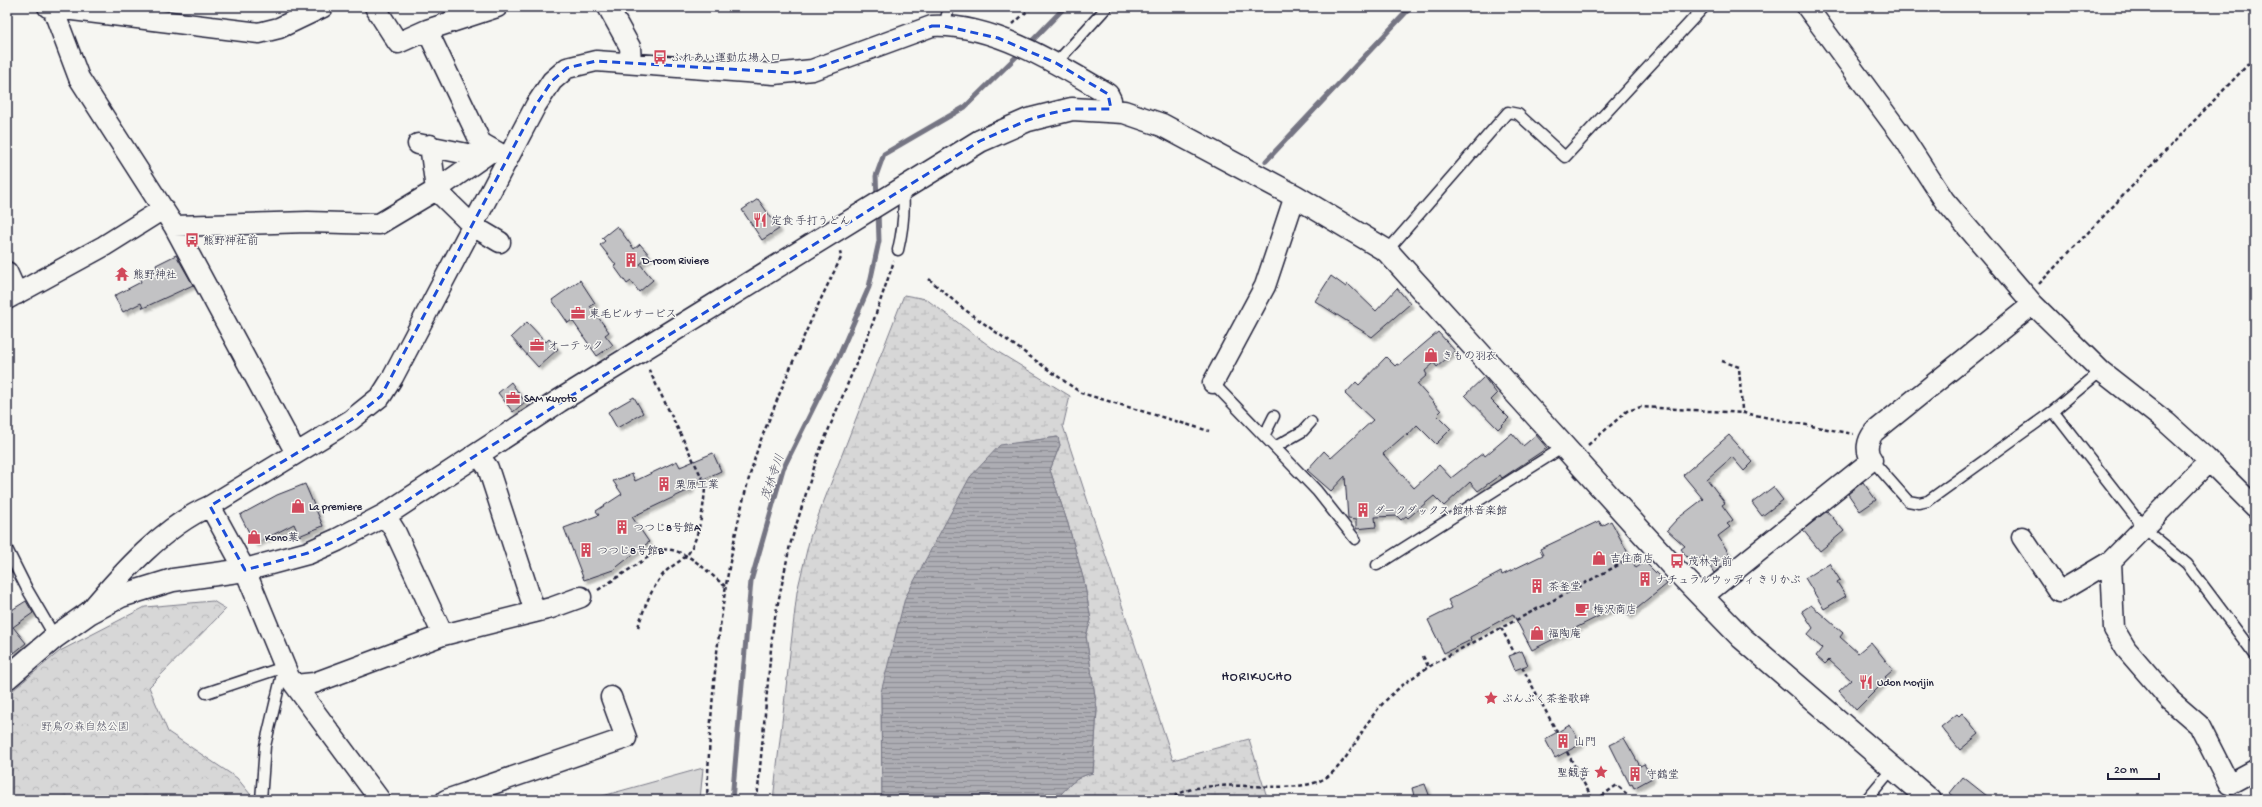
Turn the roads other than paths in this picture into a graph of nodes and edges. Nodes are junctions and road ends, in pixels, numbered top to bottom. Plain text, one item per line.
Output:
1 (323, 7) edge
2 (375, 7) edge
3 (497, 7) edge
4 (608, 7) edge
5 (1107, 7) edge
6 (1704, 7) edge
7 (1807, 7) edge
8 (50, 8) edge
9 (946, 16) edge
10 (427, 30) junction
11 (1052, 62) junction
12 (631, 63) junction
13 (1111, 109) junction
14 (494, 155) junction
15 (903, 188) junction
16 (436, 190) junction
17 (1295, 196) junction
18 (163, 209) junction
19 (174, 226) junction
20 (473, 226) junction
21 (500, 242) dead end
22 (898, 250) road end
23 (1387, 251) junction
24 (7, 272) edge
25 (12, 296) edge
26 (2030, 301) junction
27 (2101, 371) junction
28 (1213, 383) joint
29 (2053, 411) junction
30 (1274, 416) dead end
31 (1311, 422) dead end
32 (1264, 436) junction
33 (1565, 446) junction
34 (1275, 447) junction
35 (296, 453) junction
36 (478, 454) junction
37 (1872, 460) junction
38 (2209, 461) junction
39 (210, 506) junction
40 (2255, 507) edge
41 (386, 515) junction
42 (2144, 528) junction
43 (2022, 537) dead end
44 (1355, 539) dead end
45 (7, 549) edge
46 (2111, 561) junction
47 (1377, 565) dead end
48 (245, 570) junction
49 (581, 597) road end
50 (1702, 598) junction
51 (535, 612) junction
52 (89, 613) junction
53 (443, 635) junction
54 (55, 637) junction
55 (2255, 655) edge
56 (284, 667) junction
57 (7, 678) edge
58 (295, 685) junction
59 (206, 693) dead end
60 (611, 697) dead end
61 (1892, 768) junction
62 (2255, 770) edge
63 (261, 800) edge
64 (380, 800) edge
65 (446, 800) edge
66 (1866, 800) edge
67 (1930, 800) edge

1 - 8 street
2 - 10 street
3 - 10 street
4 - 12 street
5 - 11 lane
6 - 23 lane
7 - 26 street
8 - 18 street
9 - 11 street
9 - 12 street
10 - 14 street
11 - 13 street
12 - 14 street
13 - 15 street
13 - 17 street
14 - 16 street
14 - 16 street
14 - 20 street
15 - 22 lane
15 - 36 street
16 - 19 street
16 - 20 street
17 - 23 street
17 - 28 street
18 - 19 street
18 - 25 street
19 - 35 street
20 - 21 street
20 - 35 street
23 - 33 street
24 - 25 street
26 - 27 street
26 - 37 street
27 - 29 lane
27 - 38 street
28 - 32 lane
29 - 37 lane
29 - 42 lane
30 - 32 lane
31 - 34 lane
32 - 34 lane
33 - 47 lane
33 - 50 street
34 - 44 lane
35 - 39 street
36 - 41 street
36 - 51 street
37 - 50 street
38 - 40 street
38 - 42 street
39 - 48 street
39 - 52 street
41 - 48 street
41 - 53 street
42 - 46 street
42 - 55 lane
43 - 46 street
45 - 54 lane
46 - 62 street
48 - 52 street
48 - 56 street
49 - 51 street
50 - 61 street
51 - 53 street
52 - 54 street
53 - 58 street
54 - 57 street
56 - 58 street
56 - 59 lane
56 - 63 lane
58 - 64 street
60 - 65 street
61 - 66 lane
61 - 67 street

